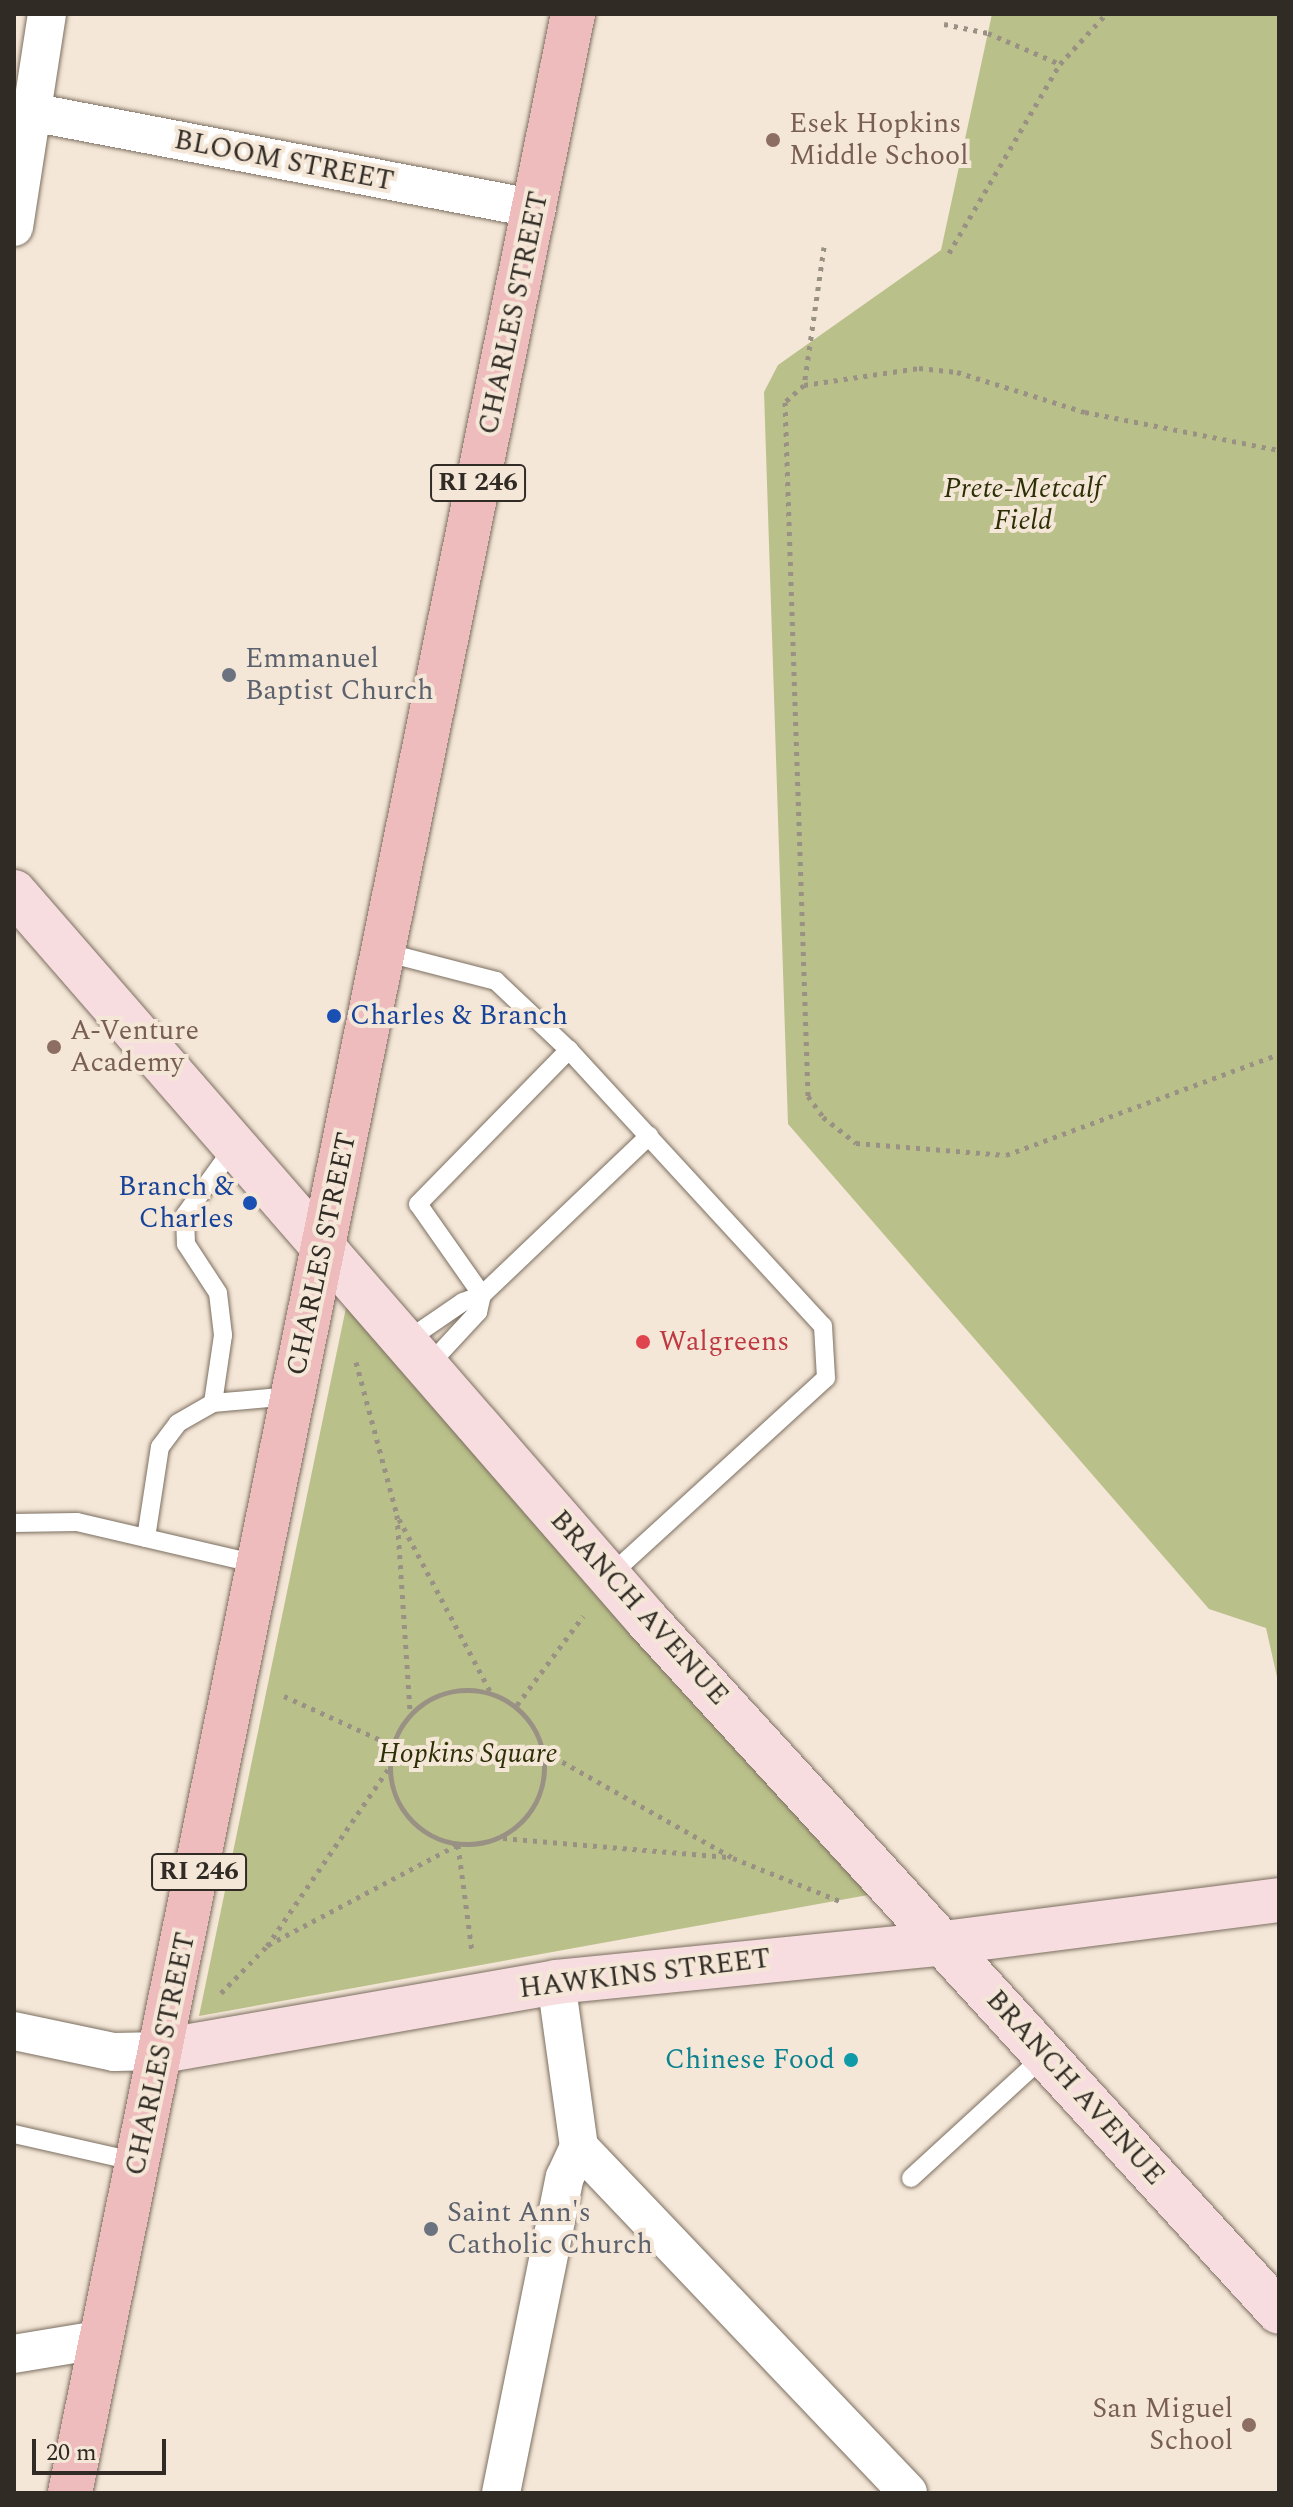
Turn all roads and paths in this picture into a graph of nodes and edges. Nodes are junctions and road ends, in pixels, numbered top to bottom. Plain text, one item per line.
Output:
1 (47, 14) edge
2 (573, 14) edge
3 (1106, 14) edge
4 (944, 24) dead end
5 (1060, 64) junction
6 (31, 112) junction
7 (537, 209) junction
8 (14, 227) edge
9 (824, 247) dead end
10 (949, 253) dead end
11 (804, 385) junction
12 (1279, 450) edge
13 (14, 892) edge
14 (384, 952) junction
15 (569, 1050) junction
16 (1279, 1054) edge
17 (649, 1136) junction
18 (234, 1147) junction
19 (322, 1249) junction
20 (482, 1295) junction
21 (417, 1354) junction
22 (356, 1362) dead end
23 (292, 1396) junction
24 (213, 1403) junction
25 (397, 1515) junction
26 (14, 1523) edge
27 (146, 1538) junction
28 (258, 1564) junction
29 (609, 1576) junction
30 (583, 1616) dead end
31 (490, 1691) junction
32 (284, 1696) dead end
33 (517, 1705) junction
34 (410, 1712) junction
35 (392, 1745) junction
36 (545, 1752) junction
37 (389, 1768) junction
38 (502, 1838) junction
39 (458, 1845) junction
40 (733, 1858) junction
41 (1279, 1900) edge
42 (840, 1901) dead end
43 (944, 1943) junction
44 (267, 1946) junction
45 (473, 1956) dead end
46 (556, 1982) junction
47 (221, 1993) dead end
48 (14, 2031) edge
49 (162, 2051) junction
50 (1045, 2055) junction
51 (14, 2134) edge
52 (579, 2147) junction
53 (138, 2162) junction
54 (911, 2178) dead end
55 (1279, 2312) edge
56 (99, 2340) junction
57 (14, 2354) edge
58 (70, 2493) edge
59 (501, 2493) edge
60 (908, 2493) edge

1 - 6 street
2 - 7 main road, CHARLES STREET / RI 246
3 - 5 path
4 - 5 path
5 - 10 path
6 - 7 street, BLOOM STREET
6 - 8 street
7 - 14 main road, CHARLES STREET / RI 246
9 - 11 path
11 - 12 path
11 - 16 path
13 - 18 main road, BRANCH AVENUE
14 - 15 lane
14 - 19 main road, CHARLES STREET / RI 246
15 - 17 lane
15 - 20 lane
17 - 20 lane
17 - 29 lane
18 - 19 main road, BRANCH AVENUE
18 - 24 lane
19 - 21 main road, BRANCH AVENUE
19 - 23 main road, CHARLES STREET / RI 246
20 - 21 lane
20 - 21 lane
21 - 29 main road, BRANCH AVENUE
22 - 25 path
23 - 24 lane
23 - 28 main road, CHARLES STREET / RI 246
24 - 27 lane
25 - 31 path
25 - 34 path
26 - 27 lane
27 - 28 lane
28 - 49 main road, CHARLES STREET / RI 246
29 - 43 main road, BRANCH AVENUE
30 - 33 path
31 - 33 path
31 - 34 path
32 - 35 path
33 - 36 path
34 - 35 path
35 - 37 path
36 - 38 path
36 - 40 path
37 - 39 path
37 - 44 path
38 - 39 path
38 - 40 path
39 - 44 path
39 - 45 path
40 - 42 path
41 - 43 main road, HAWKINS STREET
43 - 46 main road, HAWKINS STREET
43 - 50 main road, BRANCH AVENUE
44 - 47 path
46 - 49 main road, HAWKINS STREET
46 - 52 street
48 - 49 street, HAWKINS STREET
49 - 53 main road, CHARLES STREET / RI 246
50 - 54 lane
50 - 55 main road, BRANCH AVENUE
51 - 53 lane
52 - 59 street
52 - 60 street
53 - 56 main road, CHARLES STREET / RI 246
56 - 57 street
56 - 58 main road, CHARLES STREET / RI 246

